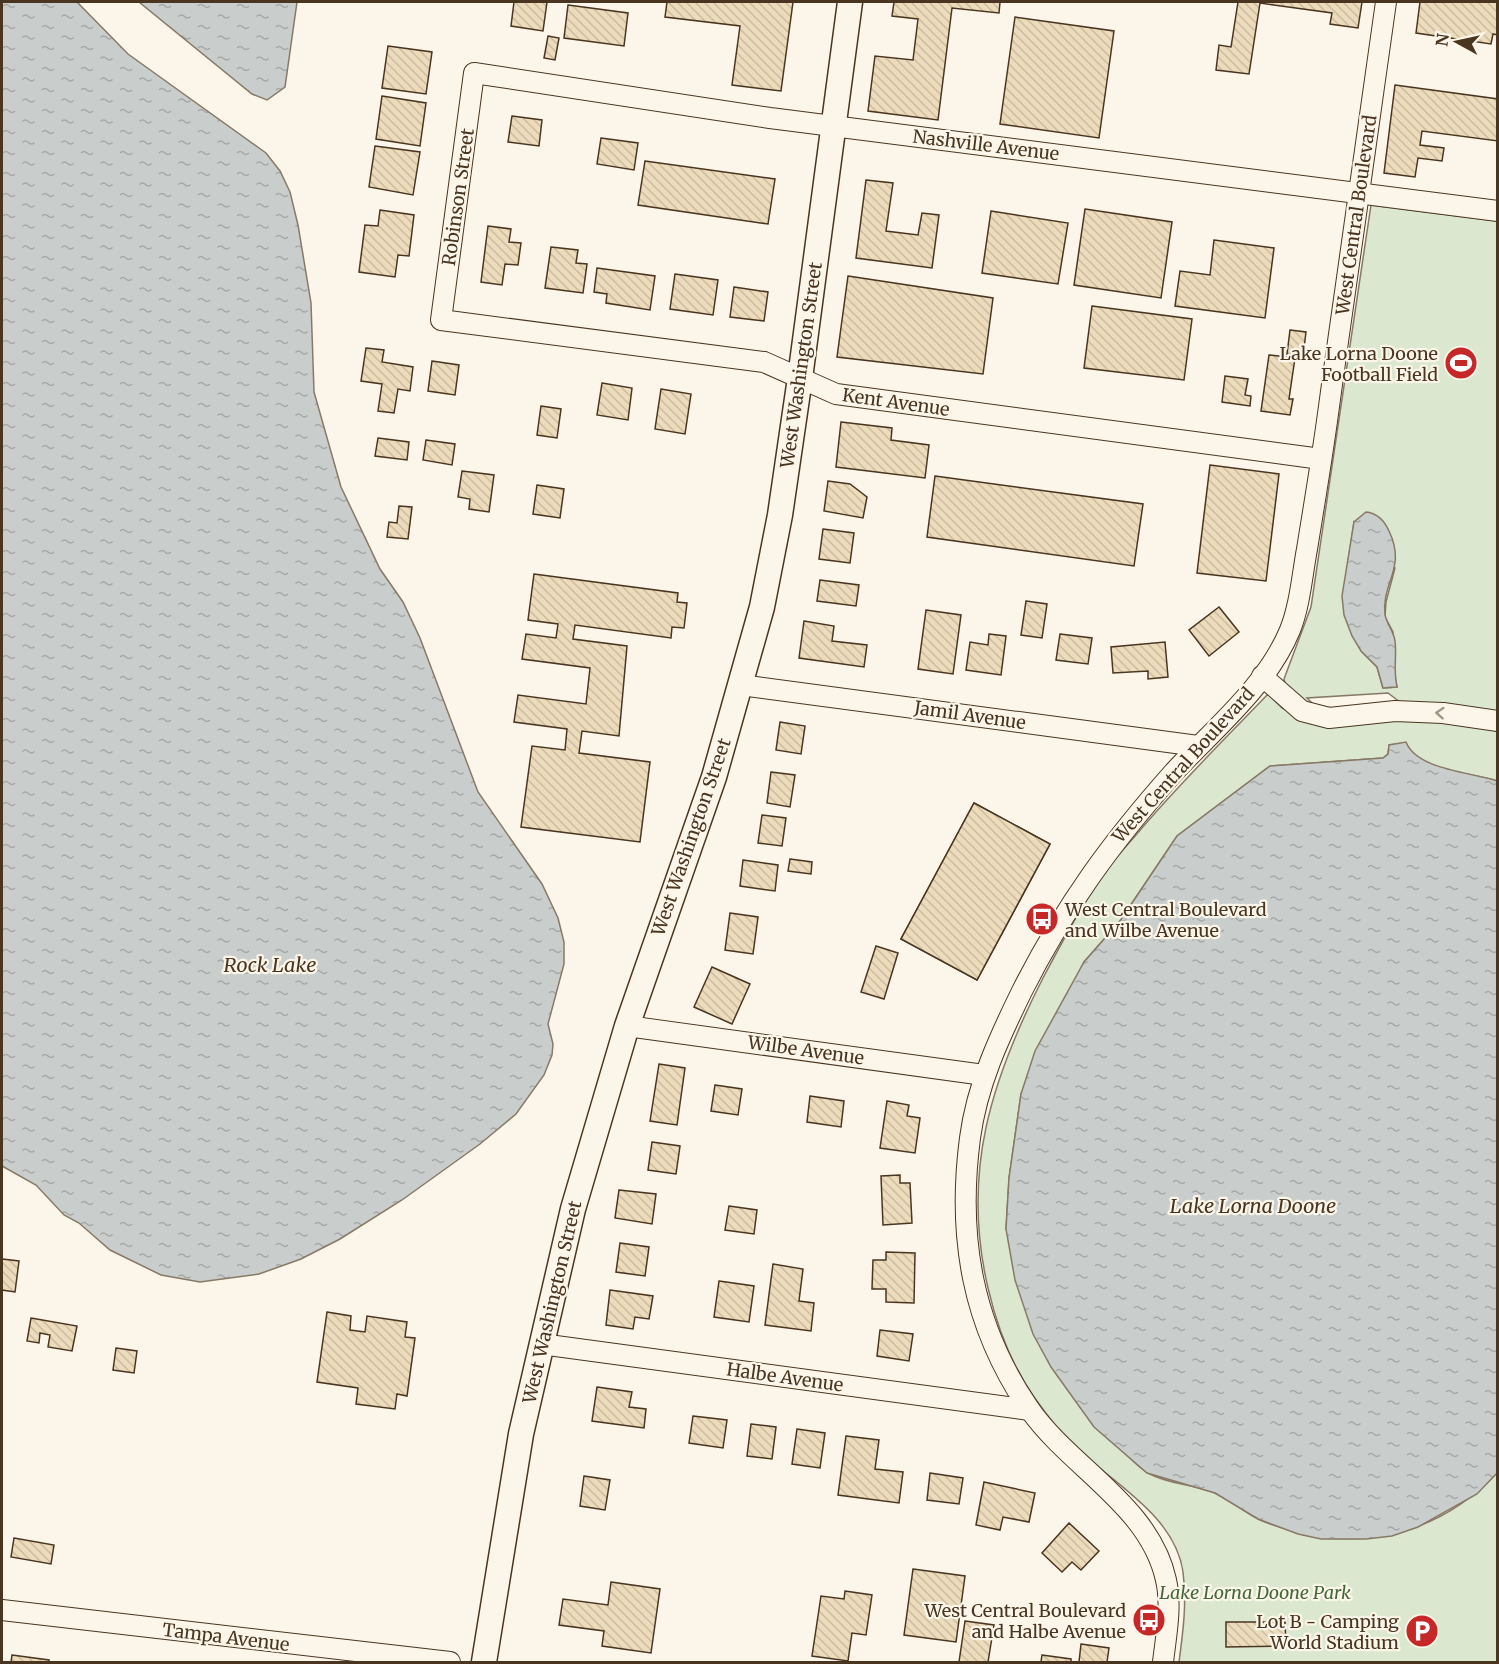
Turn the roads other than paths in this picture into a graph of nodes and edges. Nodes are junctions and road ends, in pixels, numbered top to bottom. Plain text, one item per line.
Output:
1 (849, 2) edge
2 (1386, 2) edge
3 (474, 73) joint
4 (833, 126) junction
5 (1359, 194) junction
6 (1497, 211) edge
7 (441, 321) joint
8 (800, 378) junction
9 (1321, 459) junction
10 (1262, 676) junction
11 (741, 685) junction
12 (1497, 721) edge
13 (1198, 746) junction
14 (627, 1026) junction
15 (984, 1075) junction
16 (541, 1344) junction
17 (1030, 1410) junction
18 (2, 1610) edge
19 (450, 1662) edge
20 (484, 1662) edge
21 (1162, 1662) edge

1 - 4 main road, West Washington Street
2 - 5 street, West Central Boulevard
3 - 4 street, Nashville Avenue
3 - 7 street, Robinson Street
4 - 5 street, Nashville Avenue
4 - 8 main road, West Washington Street
5 - 6 street, Nashville Avenue
5 - 9 street, West Central Boulevard
7 - 8 street, Kent Avenue
8 - 9 street, Kent Avenue
8 - 11 main road, West Washington Street
9 - 10 street, West Central Boulevard
12 -> 10 street
10 - 13 street, West Central Boulevard
11 - 13 street, Jamil Avenue
11 - 14 main road, West Washington Street
13 - 15 street, West Central Boulevard
14 - 15 street, Wilbe Avenue
14 - 16 main road, West Washington Street
15 - 17 street, West Central Boulevard
16 - 17 street, Halbe Avenue
16 - 20 main road, West Washington Street
17 - 21 street, West Central Boulevard
18 - 19 street, Tampa Avenue

